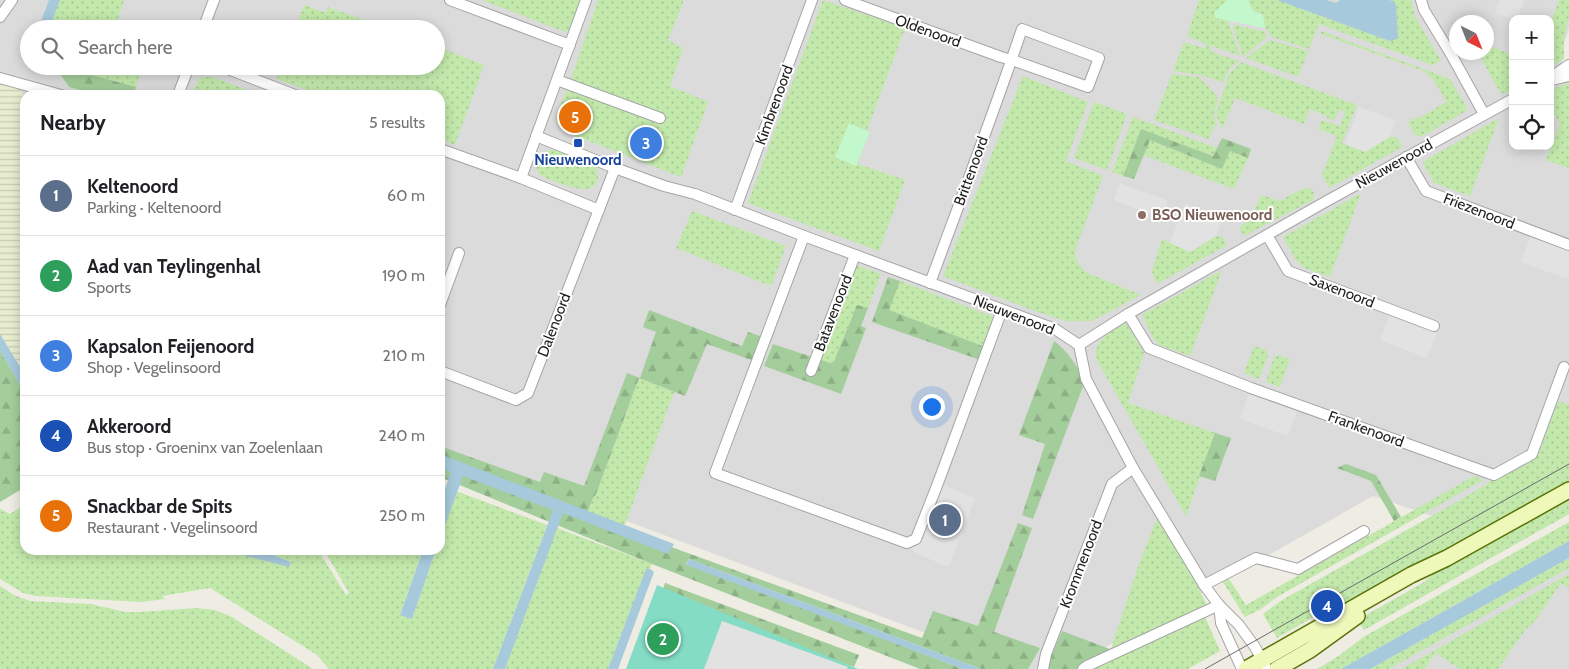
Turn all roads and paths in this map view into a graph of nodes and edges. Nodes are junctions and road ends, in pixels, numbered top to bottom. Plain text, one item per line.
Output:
1 (12, 0) edge
2 (214, 0) edge
3 (450, 0) edge
4 (586, 0) edge
5 (812, 0) edge
6 (845, 0) edge
7 (1421, 0) edge
8 (0, 17) edge
9 (206, 20) edge
10 (570, 45) junction
11 (1012, 60) junction
12 (1569, 65) edge
13 (186, 75) edge
14 (243, 75) edge
15 (1554, 76) edge
16 (1569, 76) edge
17 (0, 78) edge
18 (1554, 78) edge
19 (557, 80) junction
20 (43, 90) edge
21 (180, 90) edge
22 (282, 90) edge
23 (1509, 101) edge
24 (1484, 114) junction
25 (660, 118) dead end
26 (536, 136) junction
27 (445, 151) edge
28 (1406, 157) junction
29 (615, 168) junction
30 (521, 178) junction
31 (599, 210) junction
32 (735, 210) junction
33 (1268, 235) junction
34 (804, 236) junction
35 (1569, 245) edge
36 (459, 253) dead end
37 (855, 255) junction
38 (930, 283) junction
39 (445, 291) edge
40 (1002, 310) junction
41 (1128, 314) junction
42 (1434, 326) dead end
43 (1079, 345) junction
44 (1564, 367) dead end
45 (811, 371) dead end
46 (445, 373) edge
47 (1133, 468) junction
48 (1569, 490) edge
49 (1364, 531) dead end
50 (1447, 558) junction
51 (1204, 585) junction
52 (1219, 606) junction
53 (1264, 665) edge
54 (1043, 669) edge
55 (1083, 669) edge
56 (1242, 669) edge
57 (1246, 669) edge
58 (1277, 669) edge

1 - 8 street
2 - 9 street
3 - 10 street
4 - 10 street
5 - 32 street, Kimbrenoord
6 - 11 street, Oldenoord
7 - 24 street
10 - 19 street
11 - 11 street, Oldenoord
11 - 38 street, Brittenoord
12 - 15 street
13 - 21 street
14 - 22 street
16 - 18 street
17 - 20 street
19 - 25 street
19 - 26 street
23 - 24 street, Nieuwenoord
24 - 28 street, Nieuwenoord
26 - 29 street, Nieuwenoord
26 - 30 street
27 - 30 street
28 - 33 street, Nieuwenoord
28 - 35 street, Friezenoord
29 - 31 street, Dalenoord
29 - 32 street, Nieuwenoord
30 - 31 street
31 - 46 street, Dalenoord
32 - 34 street, Nieuwenoord
33 - 41 street, Nieuwenoord
33 - 42 street, Saxenoord
34 - 37 street, Nieuwenoord
34 - 40 street
36 - 39 street
37 - 38 street, Nieuwenoord
37 - 45 street, Batavenoord
38 - 40 street, Nieuwenoord
40 - 43 street, Nieuwenoord
41 - 43 street, Nieuwenoord
41 - 44 street, Frankenoord
43 - 47 street
47 - 51 street
47 - 54 street, Krommenoord
48 - 50 main road
49 - 51 street
50 - 53 main road
50 - 58 main road
51 - 52 street
52 - 53 street
52 - 55 street
52 - 56 street
53 - 57 main road

